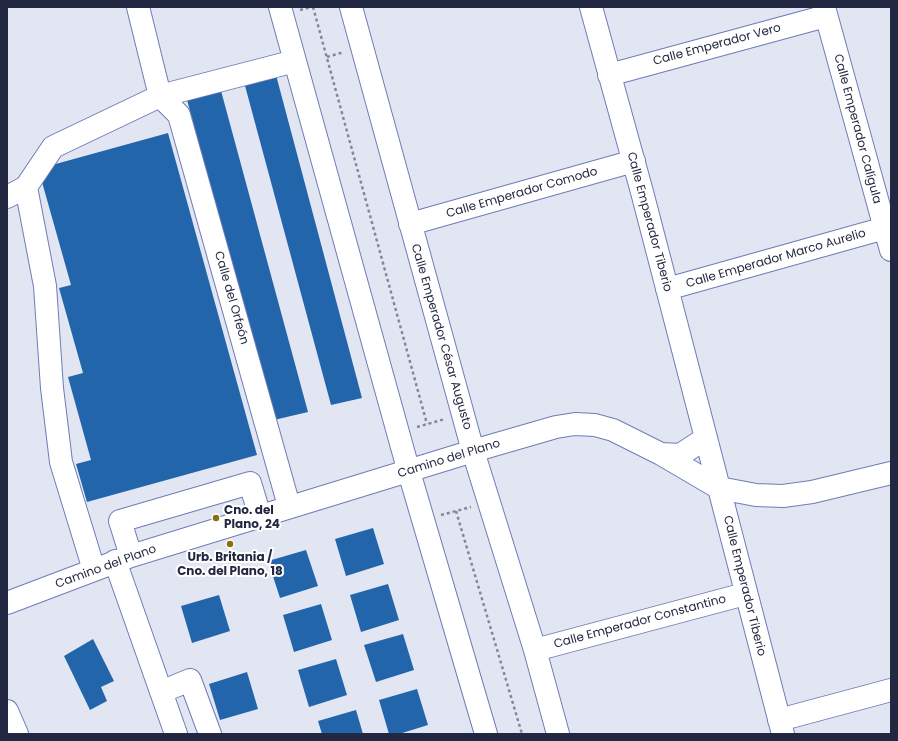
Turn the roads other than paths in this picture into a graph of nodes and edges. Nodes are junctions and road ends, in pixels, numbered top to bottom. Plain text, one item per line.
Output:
1 (138, 7) edge
2 (280, 7) edge
3 (591, 7) edge
4 (353, 8) edge
5 (825, 11) edge
6 (295, 61) junction
7 (608, 75) junction
8 (160, 96) junction
9 (634, 161) junction
10 (26, 187) junction
11 (7, 197) edge
12 (410, 224) junction
13 (889, 239) edge
14 (667, 289) junction
15 (706, 438) junction
16 (473, 451) junction
17 (661, 454) junction
18 (409, 472) junction
19 (891, 472) edge
20 (719, 488) junction
21 (290, 506) junction
22 (260, 516) junction
23 (123, 559) junction
24 (94, 570) junction
25 (745, 594) junction
26 (7, 604) edge
27 (535, 650) junction
28 (891, 690) edge
29 (161, 692) junction
30 (7, 711) edge
31 (781, 727) edge
32 (17, 734) edge
33 (176, 734) edge
34 (210, 734) edge
35 (486, 734) edge
36 (558, 734) edge

1 - 8 street
2 - 6 street
3 - 7 street, Calle Emperador Tiberio
4 - 12 street, Calle Emperador César Augusto
5 - 7 street, Calle Emperador Vero
5 - 13 street, Calle Emperador Calígula
6 - 8 street
6 - 18 street
7 - 9 street, Calle Emperador Tiberio
8 - 10 street
8 - 21 street, Calle del Orfeón
9 - 12 street, Calle Emperador Comodo
9 - 14 street, Calle Emperador Tiberio
10 - 11 street
10 - 24 street
12 - 16 street, Calle Emperador César Augusto
13 - 14 street, Calle Emperador Marco Aurelio
14 - 15 street, Calle Emperador Tiberio
15 - 17 street
15 - 20 street, Calle Emperador Tiberio
16 - 17 street, Camino del Plano
16 - 18 street, Camino del Plano
16 - 27 street, Calle Emperador César Augusto
17 - 20 street, Camino del Plano
18 - 21 street, Camino del Plano
18 - 35 street
19 - 20 street, Camino del Plano
20 - 25 street, Calle Emperador Tiberio
21 - 22 street, Camino del Plano
22 - 23 street, Camino del Plano
22 - 23 street
23 - 24 street, Camino del Plano
23 - 29 street
24 - 26 street, Camino del Plano
25 - 27 street, Calle Emperador Constantino
25 - 31 street, Calle Emperador Tiberio
27 - 36 street, Calle Emperador César Augusto
28 - 31 street
29 - 33 street
29 - 34 street
30 - 32 street

